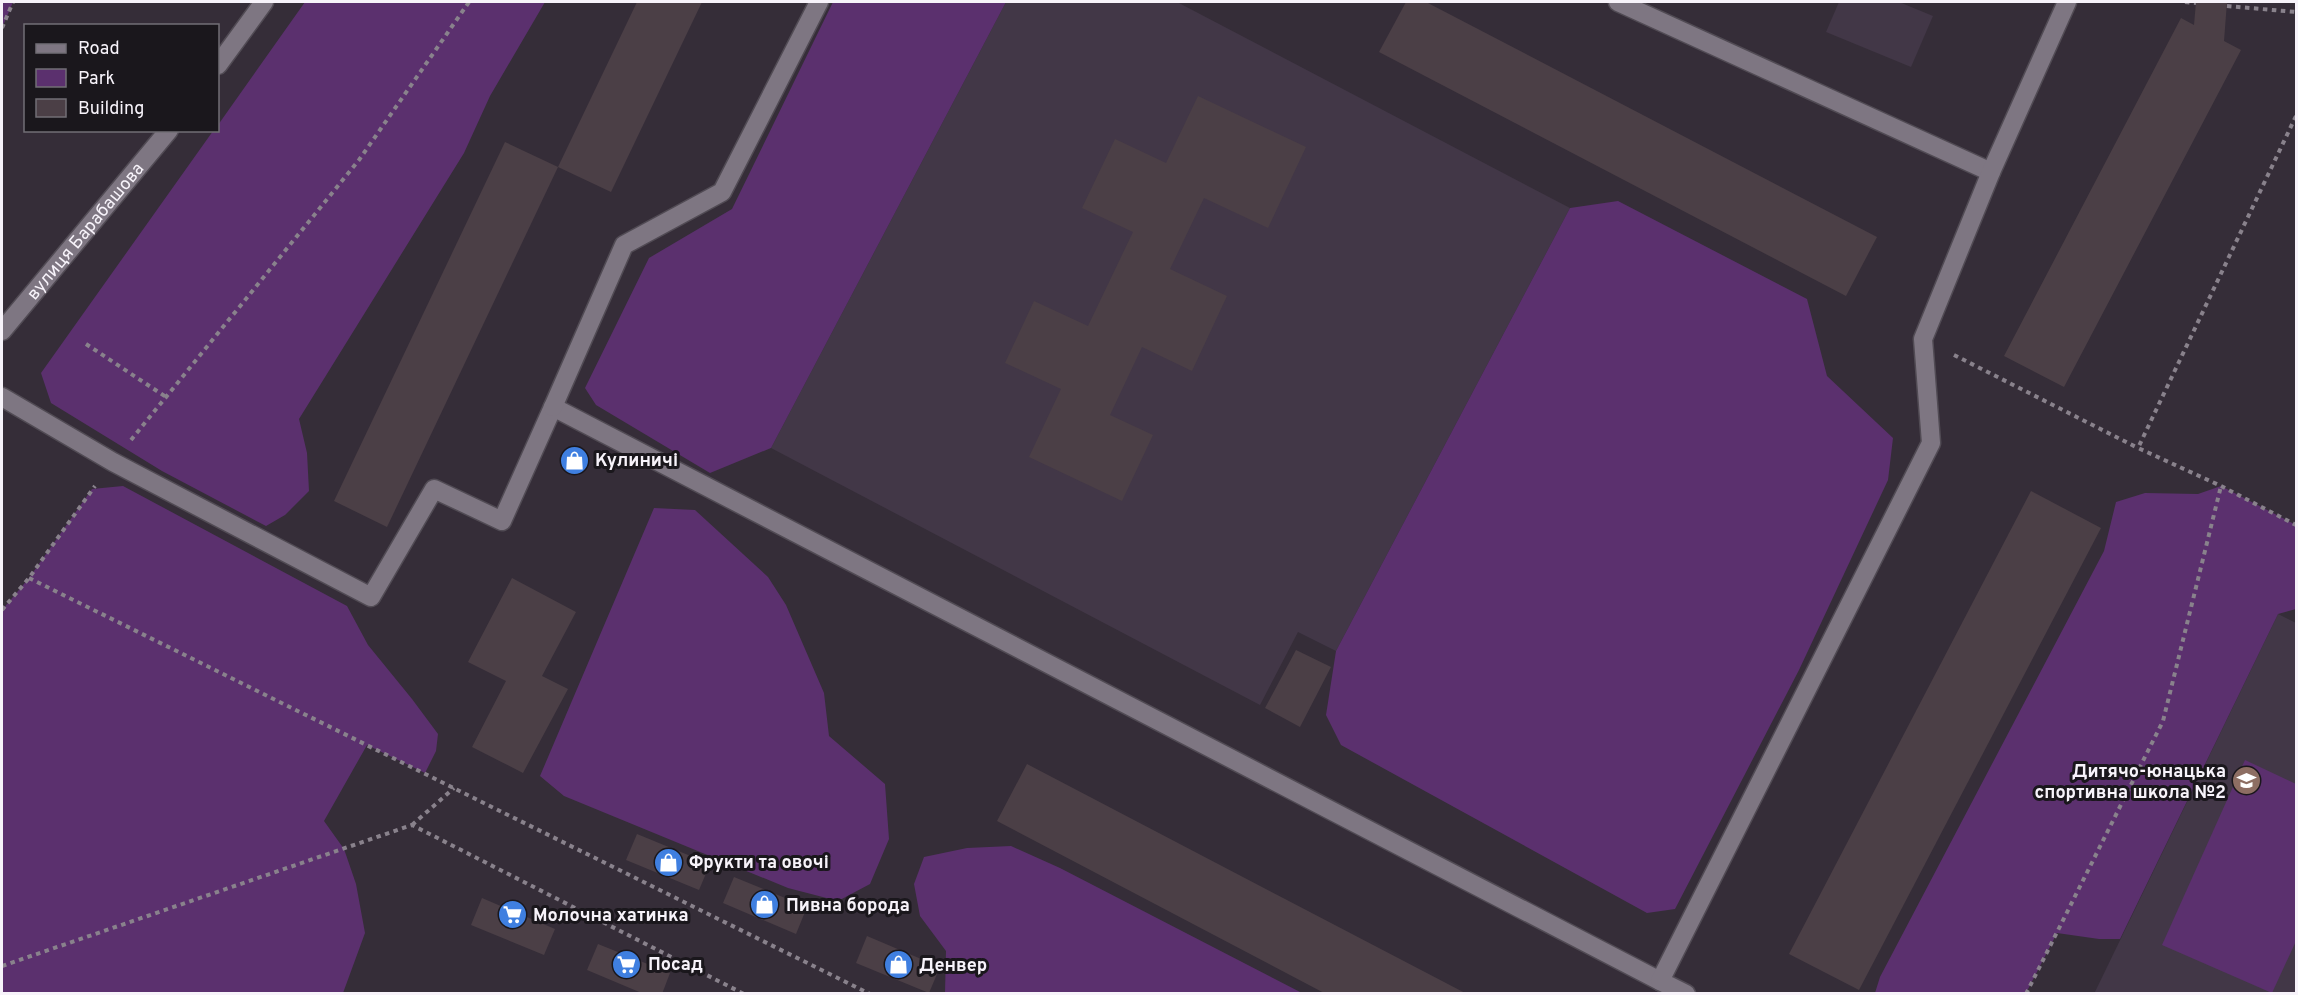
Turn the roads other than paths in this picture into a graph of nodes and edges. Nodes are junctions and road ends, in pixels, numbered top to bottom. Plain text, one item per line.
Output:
1 (264, 2) edge
2 (819, 2) edge
3 (1618, 2) edge
4 (2067, 2) edge
5 (219, 64) edge
6 (167, 132) edge
7 (1991, 172) junction
8 (2, 331) edge
9 (2, 397) edge
10 (553, 407) junction
11 (1660, 981) junction
12 (1686, 993) edge

1 - 5 street
2 - 10 street
3 - 7 street
4 - 7 street
6 - 8 street, вулиця Барабашова
7 - 11 street
9 - 10 street
10 - 11 street
11 - 12 street

